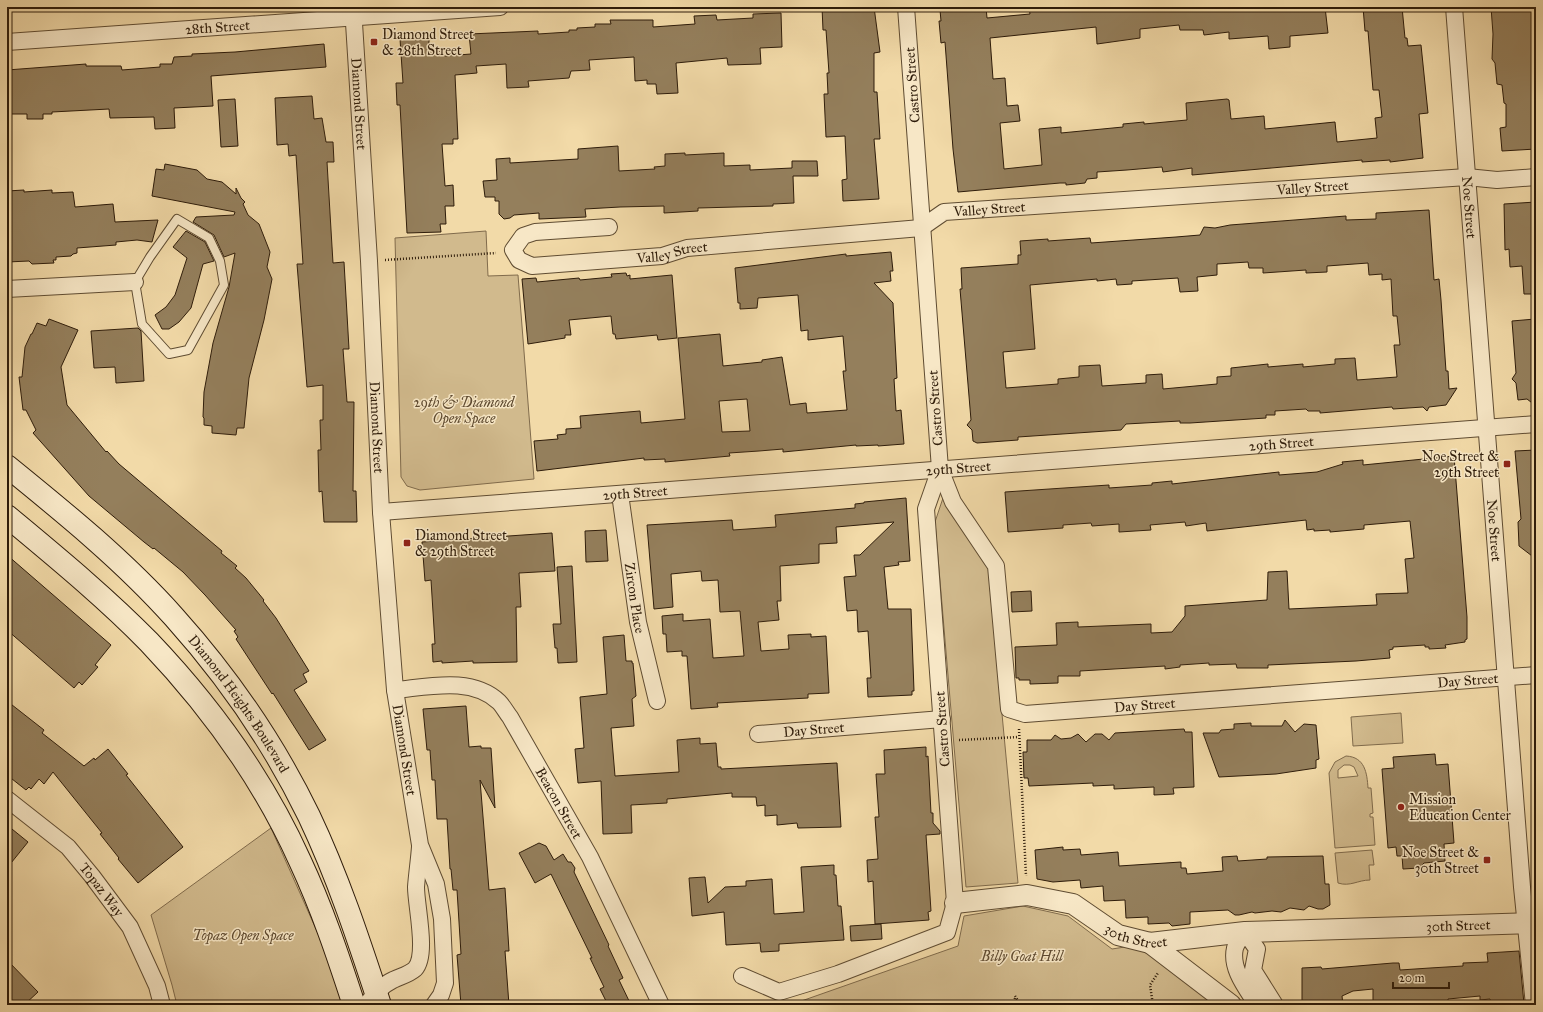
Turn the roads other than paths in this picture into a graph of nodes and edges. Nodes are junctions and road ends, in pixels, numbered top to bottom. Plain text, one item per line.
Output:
1 (500, 7) edge
2 (906, 7) edge
3 (1454, 7) edge
4 (353, 12) edge
5 (7, 42) edge
6 (1536, 176) edge
7 (1467, 177) junction
8 (609, 227) dead end
9 (921, 228) junction
10 (135, 282) junction
11 (7, 289) edge
12 (1536, 424) edge
13 (1487, 427) junction
14 (7, 466) edge
15 (940, 469) junction
16 (620, 494) junction
17 (381, 512) junction
18 (7, 516) edge
19 (1536, 675) edge
20 (1506, 677) junction
21 (395, 690) junction
22 (657, 701) dead end
23 (942, 719) junction
24 (758, 734) dead end
25 (7, 799) edge
26 (420, 845) junction
27 (955, 903) junction
28 (1531, 923) edge
29 (1245, 932) junction
30 (1150, 943) junction
31 (742, 976) dead end
32 (374, 1001) edge
33 (162, 1005) edge
34 (354, 1005) edge
35 (434, 1005) edge
36 (660, 1005) edge
37 (1231, 1005) edge
38 (1257, 1005) edge
39 (1275, 1005) edge
40 (1534, 1005) edge

1 - 4 street, 28th Street
2 - 9 street, Castro Street
3 - 7 street, Noe Street
4 - 5 street, 28th Street
4 - 17 street, Diamond Street
6 - 7 street, Valley Street
7 - 9 street, Valley Street
7 - 13 street, Noe Street
8 - 9 street, Valley Street
9 - 15 street, Castro Street
10 - 10 lane
10 - 11 street
12 - 13 street, 29th Street
13 - 15 street, 29th Street
13 - 20 street, Noe Street
14 - 32 main road, Diamond Heights Boulevard
15 - 16 street, 29th Street
15 - 20 street, Day Street
15 - 23 street, Castro Street
16 - 17 street, 29th Street
16 - 22 street, Zircon Place
17 - 21 street, Diamond Street
18 - 34 main road, Diamond Heights Boulevard
19 - 20 street, Day Street
20 - 28 street, Noe Street
21 - 26 street, Diamond Street
21 - 36 street, Beacon Street
23 - 24 street, Day Street
23 - 27 street, Castro Street
25 - 33 street, Topaz Way
26 - 32 street, Diamond Street
26 - 35 street, Diamond Street
27 - 30 street, 30th Street
27 - 31 street
28 - 29 street, 30th Street
28 - 40 street, Noe Street
29 - 30 street, 30th Street
29 - 38 street
29 - 39 street
30 - 37 street

